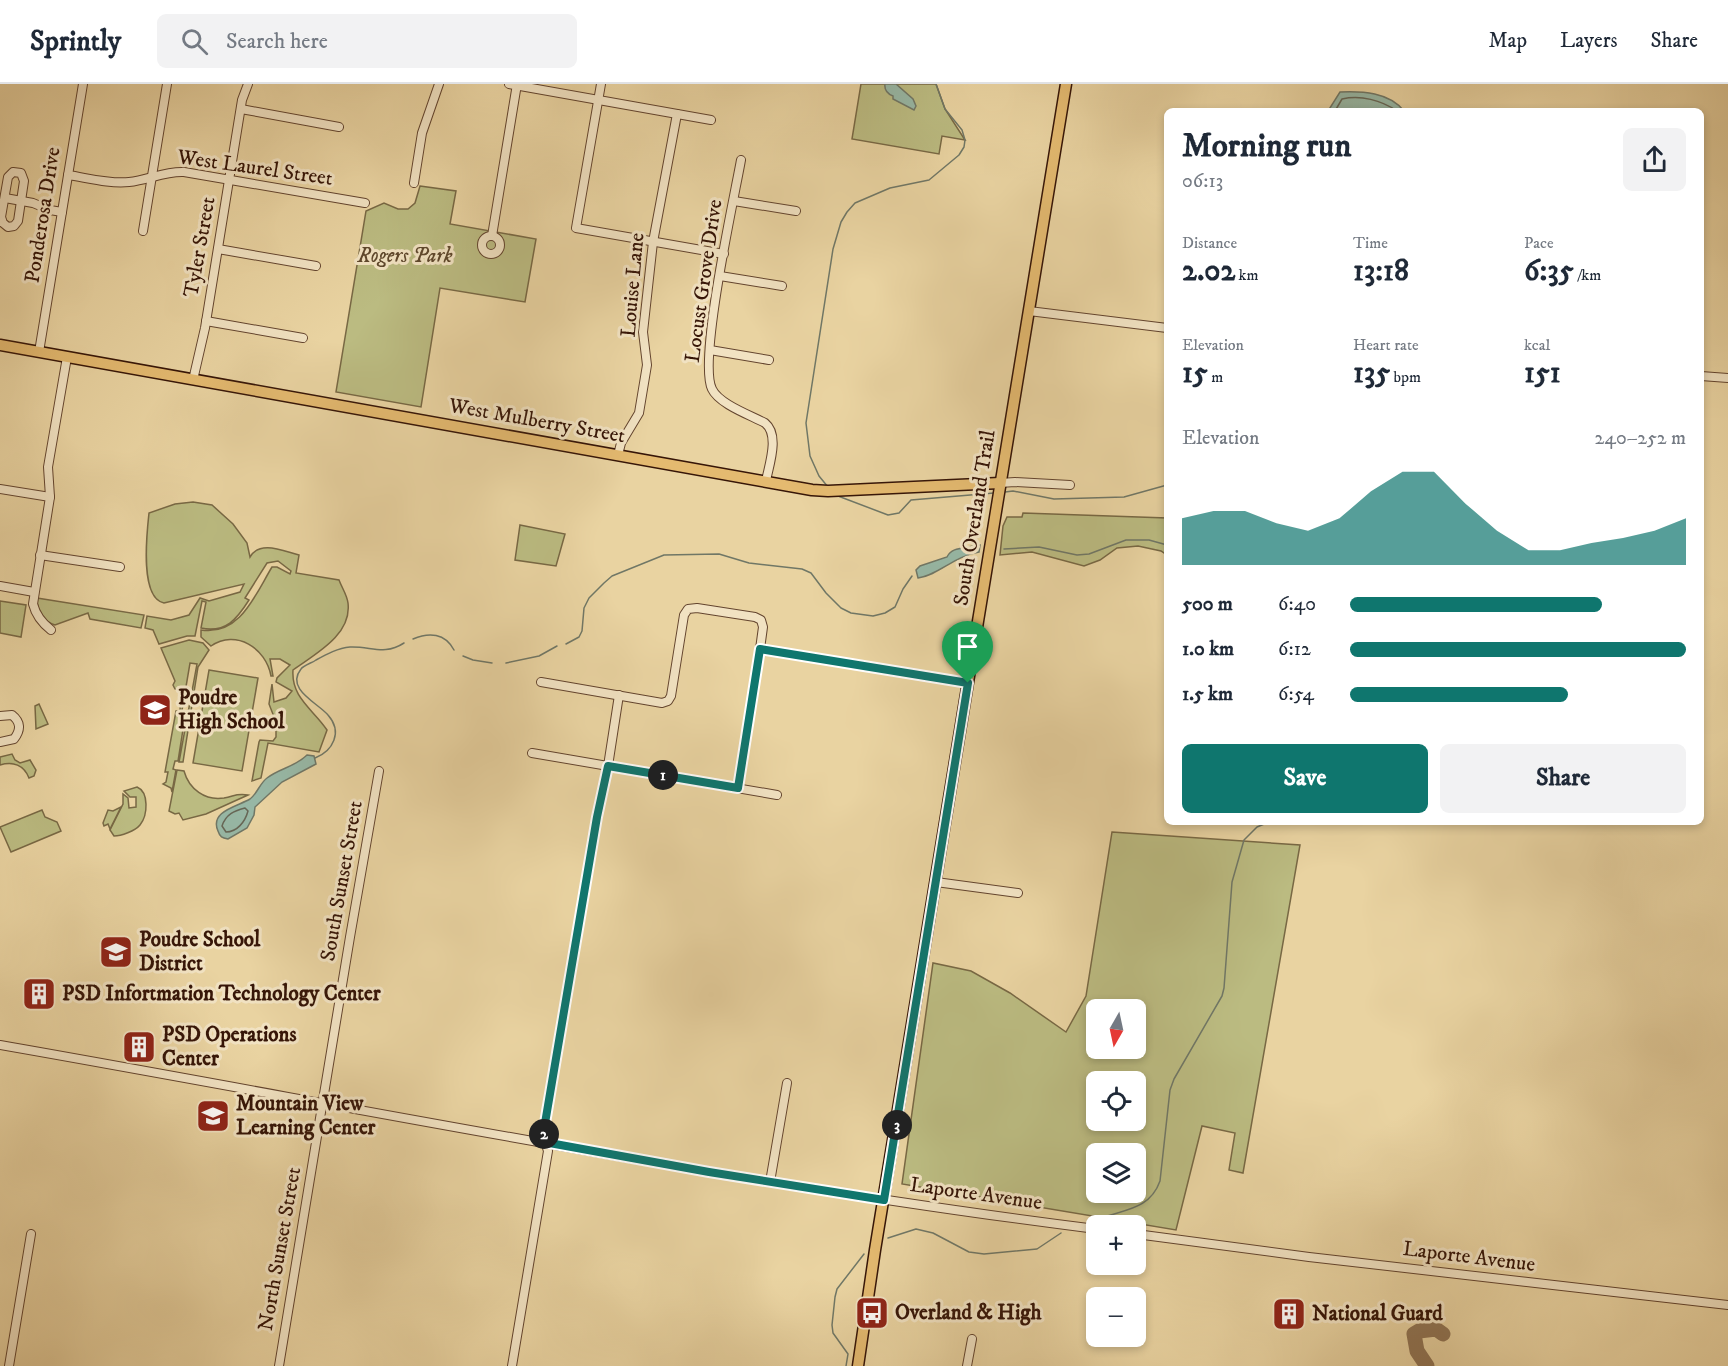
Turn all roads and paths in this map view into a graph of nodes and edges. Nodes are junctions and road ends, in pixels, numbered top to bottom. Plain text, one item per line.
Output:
1 (83, 84) edge
2 (167, 84) edge
3 (248, 84) edge
4 (438, 84) edge
5 (514, 84) edge
6 (601, 84) edge
7 (1066, 84) edge
8 (598, 100) junction
9 (241, 109) junction
10 (677, 114) junction
11 (711, 120) dead end
12 (339, 127) dead end
13 (741, 160) dead end
14 (68, 175) junction
15 (152, 176) junction
16 (230, 179) junction
17 (414, 183) dead end
18 (4, 198) junction
19 (21, 201) junction
20 (734, 201) junction
21 (365, 203) dead end
22 (796, 211) dead end
23 (62, 212) junction
24 (143, 231) dead end
25 (492, 236) dead end
26 (653, 242) junction
27 (218, 249) junction
28 (724, 254) junction
29 (316, 266) dead end
30 (720, 276) junction
31 (782, 286) dead end
32 (1029, 311) junction
33 (206, 321) junction
34 (1164, 328) edge
35 (303, 338) dead end
36 (0, 345) edge
37 (710, 350) junction
38 (39, 352) junction
39 (67, 357) junction
40 (769, 360) dead end
41 (1704, 376) edge
42 (1728, 378) edge
43 (193, 380) junction
44 (618, 455) junction
45 (766, 481) junction
46 (1070, 485) dead end
47 (0, 489) edge
48 (999, 489) junction
49 (50, 497) junction
50 (40, 555) junction
51 (120, 567) dead end
52 (0, 586) edge
53 (34, 592) junction
54 (51, 630) dead end
55 (760, 649) junction
56 (541, 682) dead end
57 (968, 683) junction
58 (619, 695) junction
59 (0, 716) edge
60 (0, 742) edge
61 (532, 753) dead end
62 (608, 766) junction
63 (379, 771) dead end
64 (738, 788) junction
65 (777, 795) dead end
66 (936, 882) junction
67 (1018, 893) dead end
68 (0, 1045) edge
69 (787, 1083) dead end
70 (323, 1103) junction
71 (544, 1142) junction
72 (770, 1182) junction
73 (884, 1200) junction
74 (1086, 1228) edge
75 (32, 1234) dead end
76 (1146, 1235) edge
77 (1728, 1305) edge
78 (972, 1339) dead end
79 (9, 1366) edge
80 (279, 1366) edge
81 (512, 1366) edge
82 (858, 1366) edge
83 (967, 1366) edge

1 - 14 street, Ponderosa Drive
2 - 15 street
3 - 9 street, Tyler Street
4 - 17 street
5 - 8 street
5 - 25 street
6 - 8 street
7 - 32 main road, South Overland Trail
8 - 10 street
8 - 26 street
9 - 12 street
9 - 16 street, Tyler Street
10 - 11 street
10 - 26 street, Louise Lane
13 - 20 street, Locust Grove Drive
14 - 15 street, West Laurel Street
14 - 23 street, Ponderosa Drive
15 - 16 street, West Laurel Street
15 - 24 street
16 - 21 street, West Laurel Street
16 - 27 street, Tyler Street
18 - 19 street
18 - 19 street
18 - 19 street
19 - 23 street
20 - 22 street
20 - 28 street, Locust Grove Drive
23 - 38 street, Ponderosa Drive
26 - 28 street
26 - 44 street, Louise Lane
27 - 29 street
27 - 33 street, Tyler Street
28 - 30 street, Locust Grove Drive
30 - 31 street
30 - 37 street, Locust Grove Drive
32 - 34 street
32 - 48 main road, South Overland Trail
33 - 35 street
33 - 43 street, Tyler Street
36 - 38 main road, West Mulberry Street
37 - 40 street
37 - 45 street, Locust Grove Drive
38 - 39 main road, West Mulberry Street
39 - 43 main road, West Mulberry Street
39 - 49 street
41 - 42 street
43 - 44 main road, West Mulberry Street
44 - 45 main road, West Mulberry Street
45 - 48 main road, West Mulberry Street
46 - 48 street, West Mulberry Street
47 - 49 street
48 - 57 main road, South Overland Trail
49 - 50 street
50 - 51 street
50 - 53 street
52 - 53 street
53 - 54 street
55 - 57 street
55 - 58 street
55 - 64 street
56 - 58 street
57 - 66 main road, South Overland Trail
58 - 62 street
59 - 60 street
61 - 62 street
62 - 64 street
62 - 71 street
63 - 70 street, South Sunset Street
64 - 65 street
66 - 67 street
66 - 73 main road, South Overland Trail
68 - 70 street, Laporte Avenue
69 - 72 street
70 - 71 street, Laporte Avenue
70 - 80 street, North Sunset Street
71 - 72 street, Laporte Avenue
71 - 81 street
72 - 73 street, Laporte Avenue
73 - 74 street, Laporte Avenue
73 - 82 main road, South Overland Trail
75 - 79 street
76 - 77 street, Laporte Avenue
78 - 83 street

